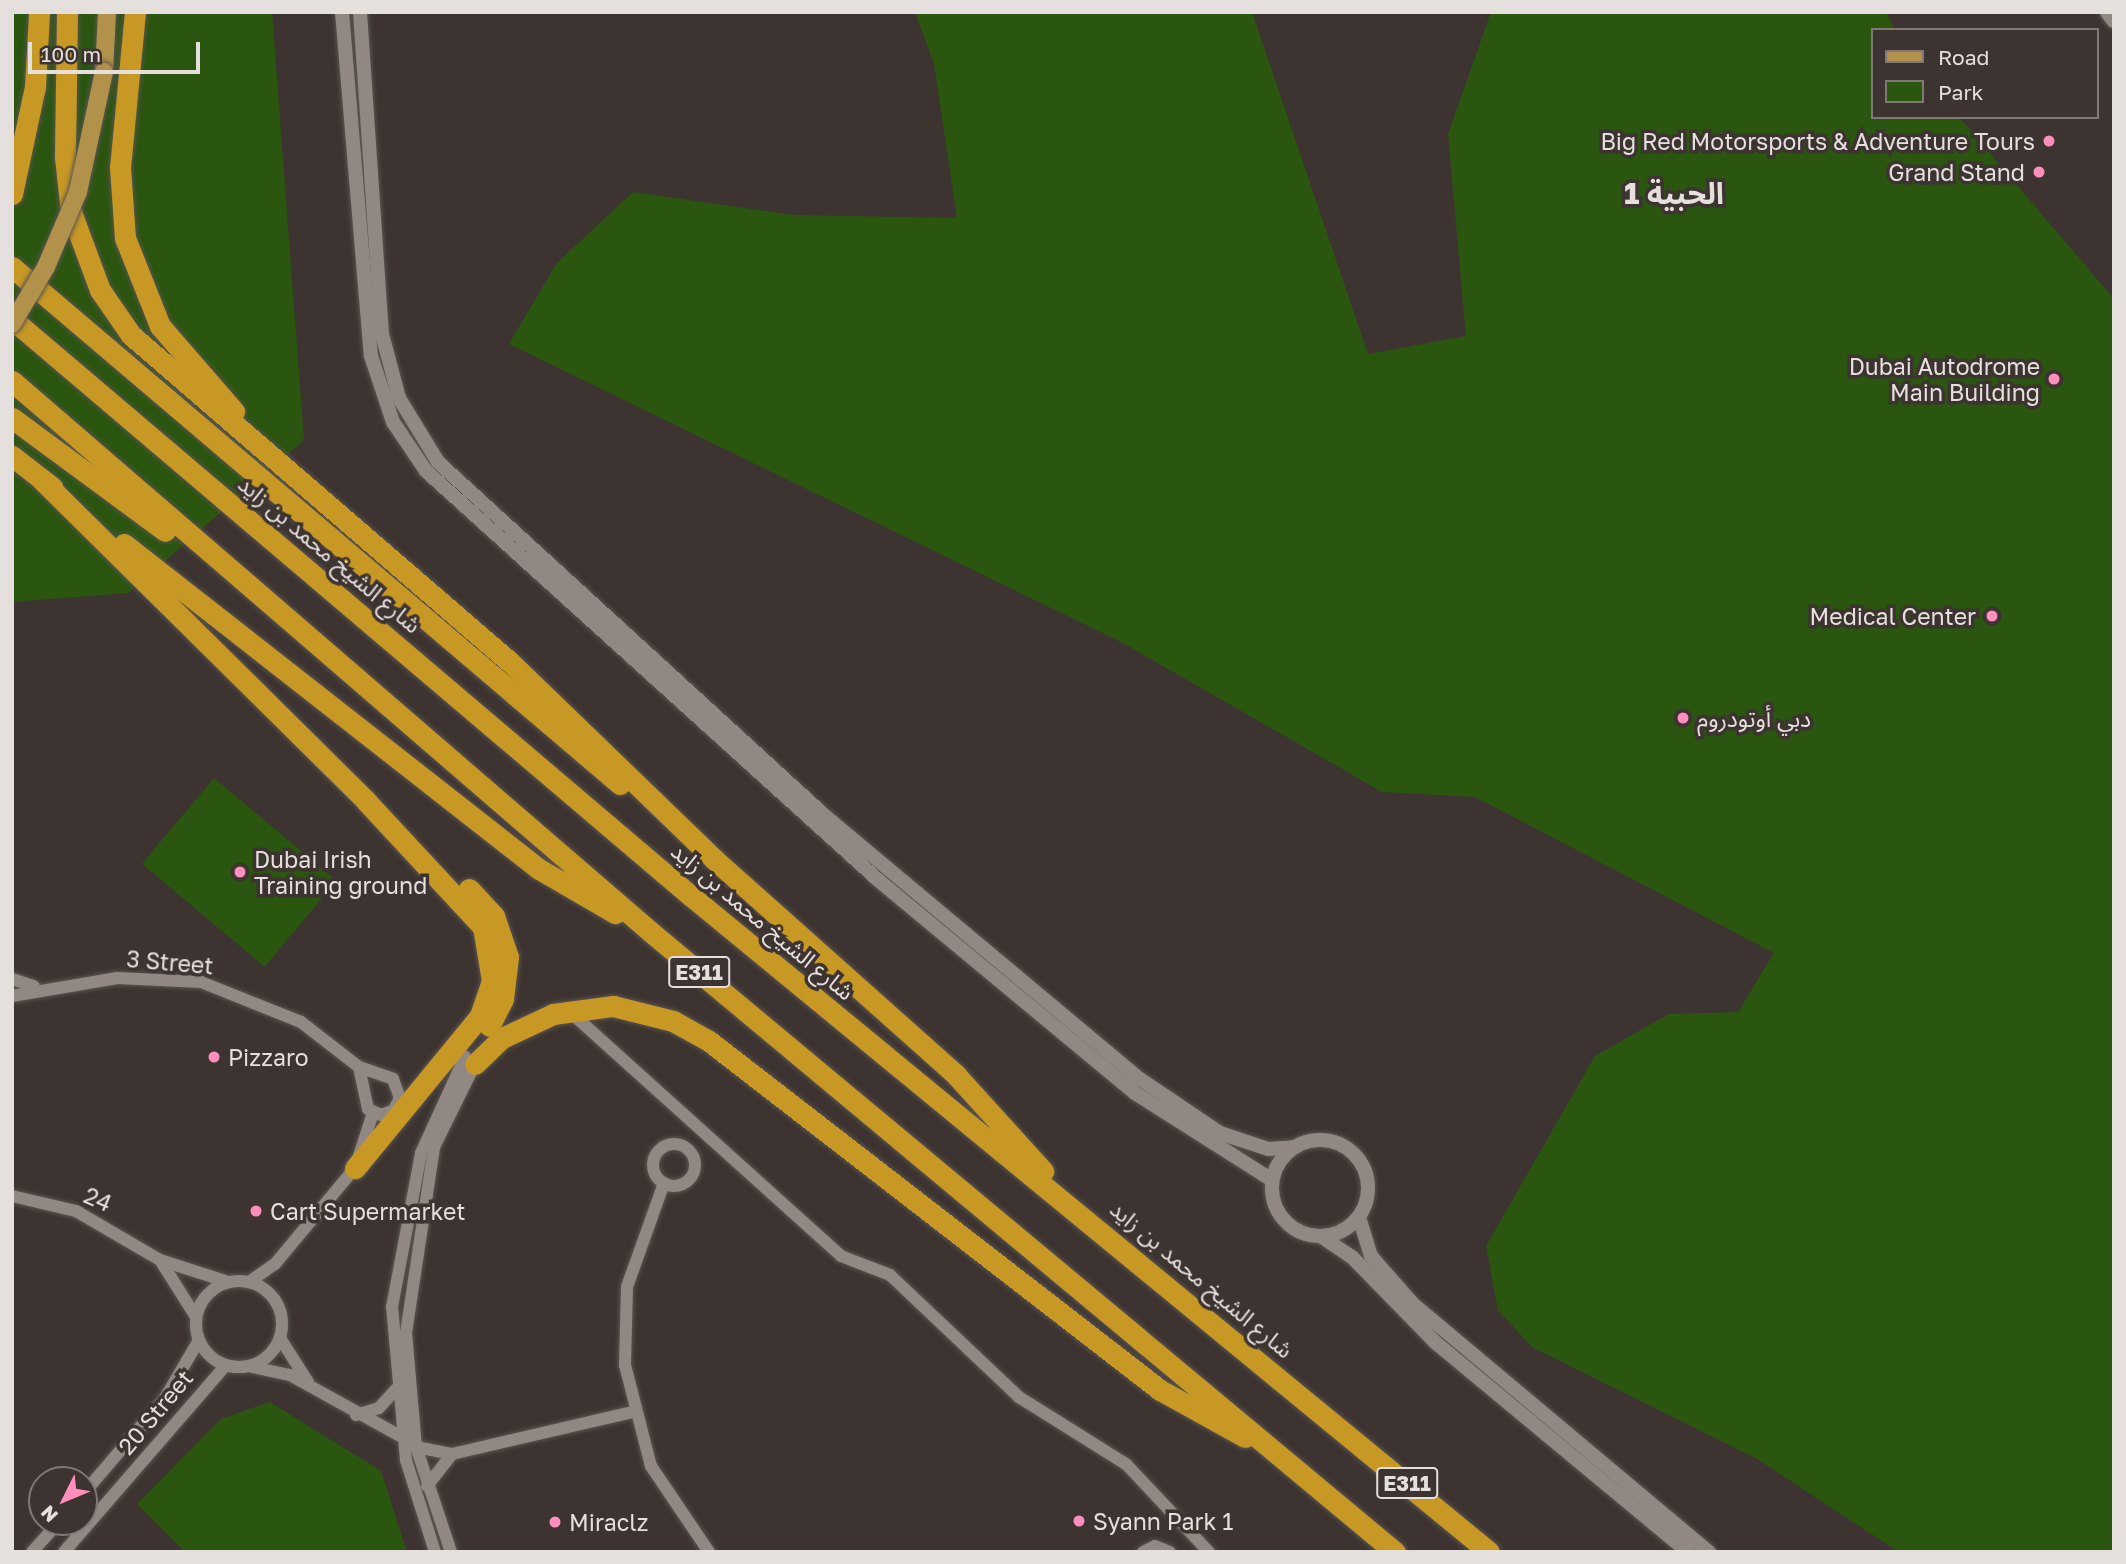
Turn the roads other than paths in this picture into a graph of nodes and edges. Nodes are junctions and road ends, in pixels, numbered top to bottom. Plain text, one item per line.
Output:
1 (39, 12) edge
2 (68, 12) edge
3 (81, 12) edge
4 (107, 12) edge
5 (135, 12) edge
6 (342, 12) edge
7 (359, 12) edge
8 (2108, 12) edge
9 (2114, 20) edge
10 (65, 130) junction
11 (12, 194) edge
12 (12, 267) edge
13 (12, 319) edge
14 (12, 324) edge
15 (12, 381) edge
16 (12, 418) edge
17 (12, 456) edge
18 (41, 479) junction
19 (385, 555) junction
20 (264, 601) junction
21 (366, 801) junction
22 (715, 860) junction
23 (652, 933) junction
24 (12, 979) edge
25 (38, 986) junction
26 (12, 996) edge
27 (569, 1011) junction
28 (470, 1060) junction
29 (359, 1067) junction
30 (373, 1113) junction
31 (1295, 1147) junction
32 (355, 1168) junction
33 (1272, 1180) junction
34 (664, 1183) dead end
35 (12, 1196) edge
36 (1077, 1209) junction
37 (1359, 1217) junction
38 (1322, 1237) junction
39 (160, 1260) junction
40 (228, 1282) junction
41 (249, 1282) junction
42 (197, 1317) junction
43 (280, 1338) junction
44 (199, 1340) junction
45 (226, 1365) junction
46 (246, 1366) junction
47 (310, 1385) junction
48 (396, 1389) junction
49 (632, 1412) junction
50 (356, 1416) junction
51 (402, 1437) junction
52 (416, 1447) junction
53 (452, 1454) junction
54 (1284, 1458) junction
55 (98, 1476) edge
56 (426, 1486) junction
57 (46, 1536) edge
58 (32, 1552) edge
59 (64, 1552) edge
60 (435, 1552) edge
61 (451, 1552) edge
62 (709, 1552) edge
63 (1143, 1552) edge
64 (1170, 1552) edge
65 (1209, 1552) edge
66 (1395, 1552) edge
67 (1489, 1552) edge
68 (1688, 1552) edge
69 (1709, 1552) edge

1 - 11 highway
2 - 10 highway
3 - 10 highway
4 - 14 main road, bridge
5 - 19 highway
6 - 33 street
7 - 31 street
8 - 9 main road
10 - 19 highway
12 - 22 highway
13 - 36 highway, شارع الشيخ محمد بن زايد / E311
15 - 20 highway, E311
16 - 20 highway
17 - 18 highway
18 - 21 highway
18 - 23 highway
19 - 22 highway
20 - 23 highway, E311
21 - 28 highway
21 - 32 highway
22 - 36 highway
23 - 54 highway, E311
24 - 25 street, 3 Street
25 - 26 street, 3 Street
25 - 29 street, 3 Street
27 - 28 highway
27 - 54 highway
27 - 65 street
28 - 48 street
28 - 52 street
29 - 30 street
29 - 30 street, 3 Street
30 - 32 street
31 - 33 street
31 - 37 street
32 - 41 street
33 - 38 street
34 - 49 street
35 - 39 street, 24
36 - 67 highway, شارع الشيخ محمد بن زايد / E311
37 - 38 street
37 - 69 street
38 - 68 street
39 - 40 street, 24
39 - 42 street, 24
40 - 41 street
40 - 42 street
41 - 43 street
42 - 44 street
43 - 46 street
43 - 47 street
44 - 45 street
44 - 55 street, 20 Street
45 - 46 street
45 - 59 street, 20 Street
46 - 47 street
47 - 50 street
48 - 50 street
48 - 51 street
49 - 53 street
49 - 62 street
50 - 51 street
51 - 60 street
52 - 53 street
52 - 56 street
53 - 56 street
54 - 66 highway, E311
56 - 61 street
57 - 58 street
63 - 64 street

